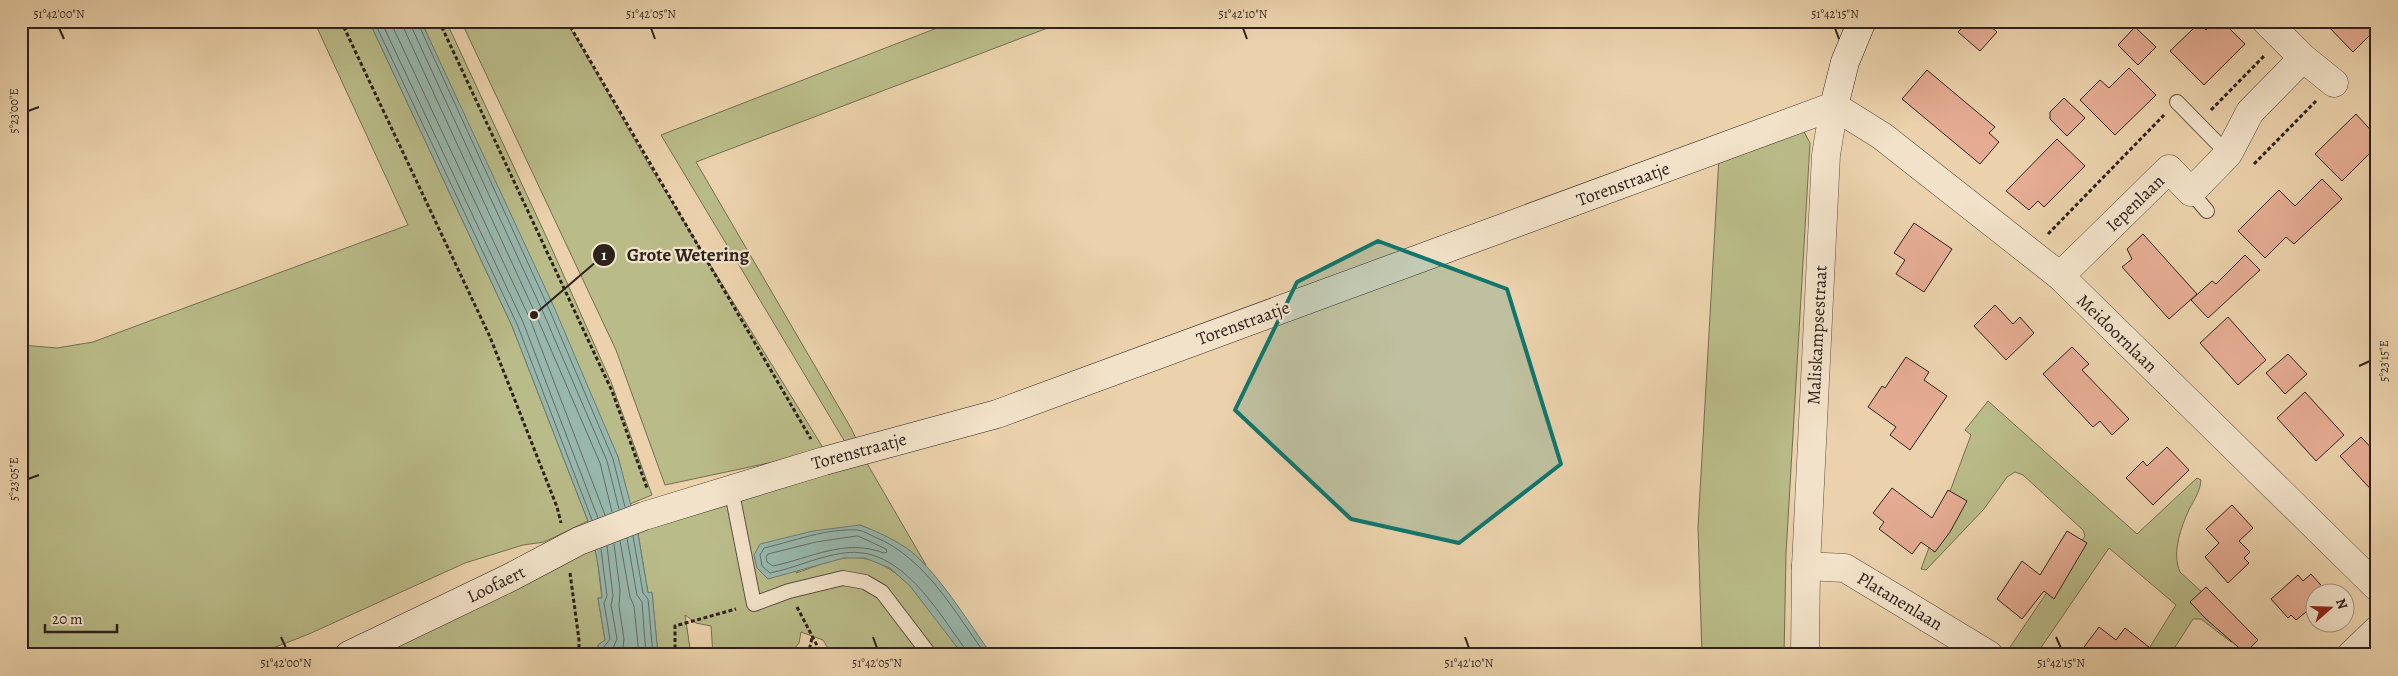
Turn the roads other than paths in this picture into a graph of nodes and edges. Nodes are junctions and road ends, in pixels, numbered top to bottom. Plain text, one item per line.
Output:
1 (1862, 21) edge
2 (2274, 30) edge
3 (2303, 58) junction
4 (2334, 83) road end
5 (2177, 102) road end
6 (1834, 106) junction
7 (2238, 162) junction
8 (2060, 276) junction
9 (731, 488) junction
10 (650, 514) joint
11 (1806, 566) junction
12 (2377, 587) edge
13 (2377, 630) edge
14 (349, 655) edge
15 (930, 655) edge
16 (1806, 655) edge
17 (1989, 655) edge
18 (2352, 655) edge

1 - 6 street, Maliskampsestraat
2 - 3 street
3 - 4 street
3 - 7 street, Iepenlaan
5 - 7 lane
6 - 8 street, Meidoornlaan
6 - 9 street, Torenstraatje
6 - 11 street, Maliskampsestraat
7 - 8 street, Iepenlaan
8 - 12 street, Meidoornlaan
9 - 10 street, Torenstraatje
9 - 15 lane
10 - 14 street, Loofaert
11 - 16 street, Maliskampsestraat
11 - 17 street, Platanenlaan
13 - 18 street

